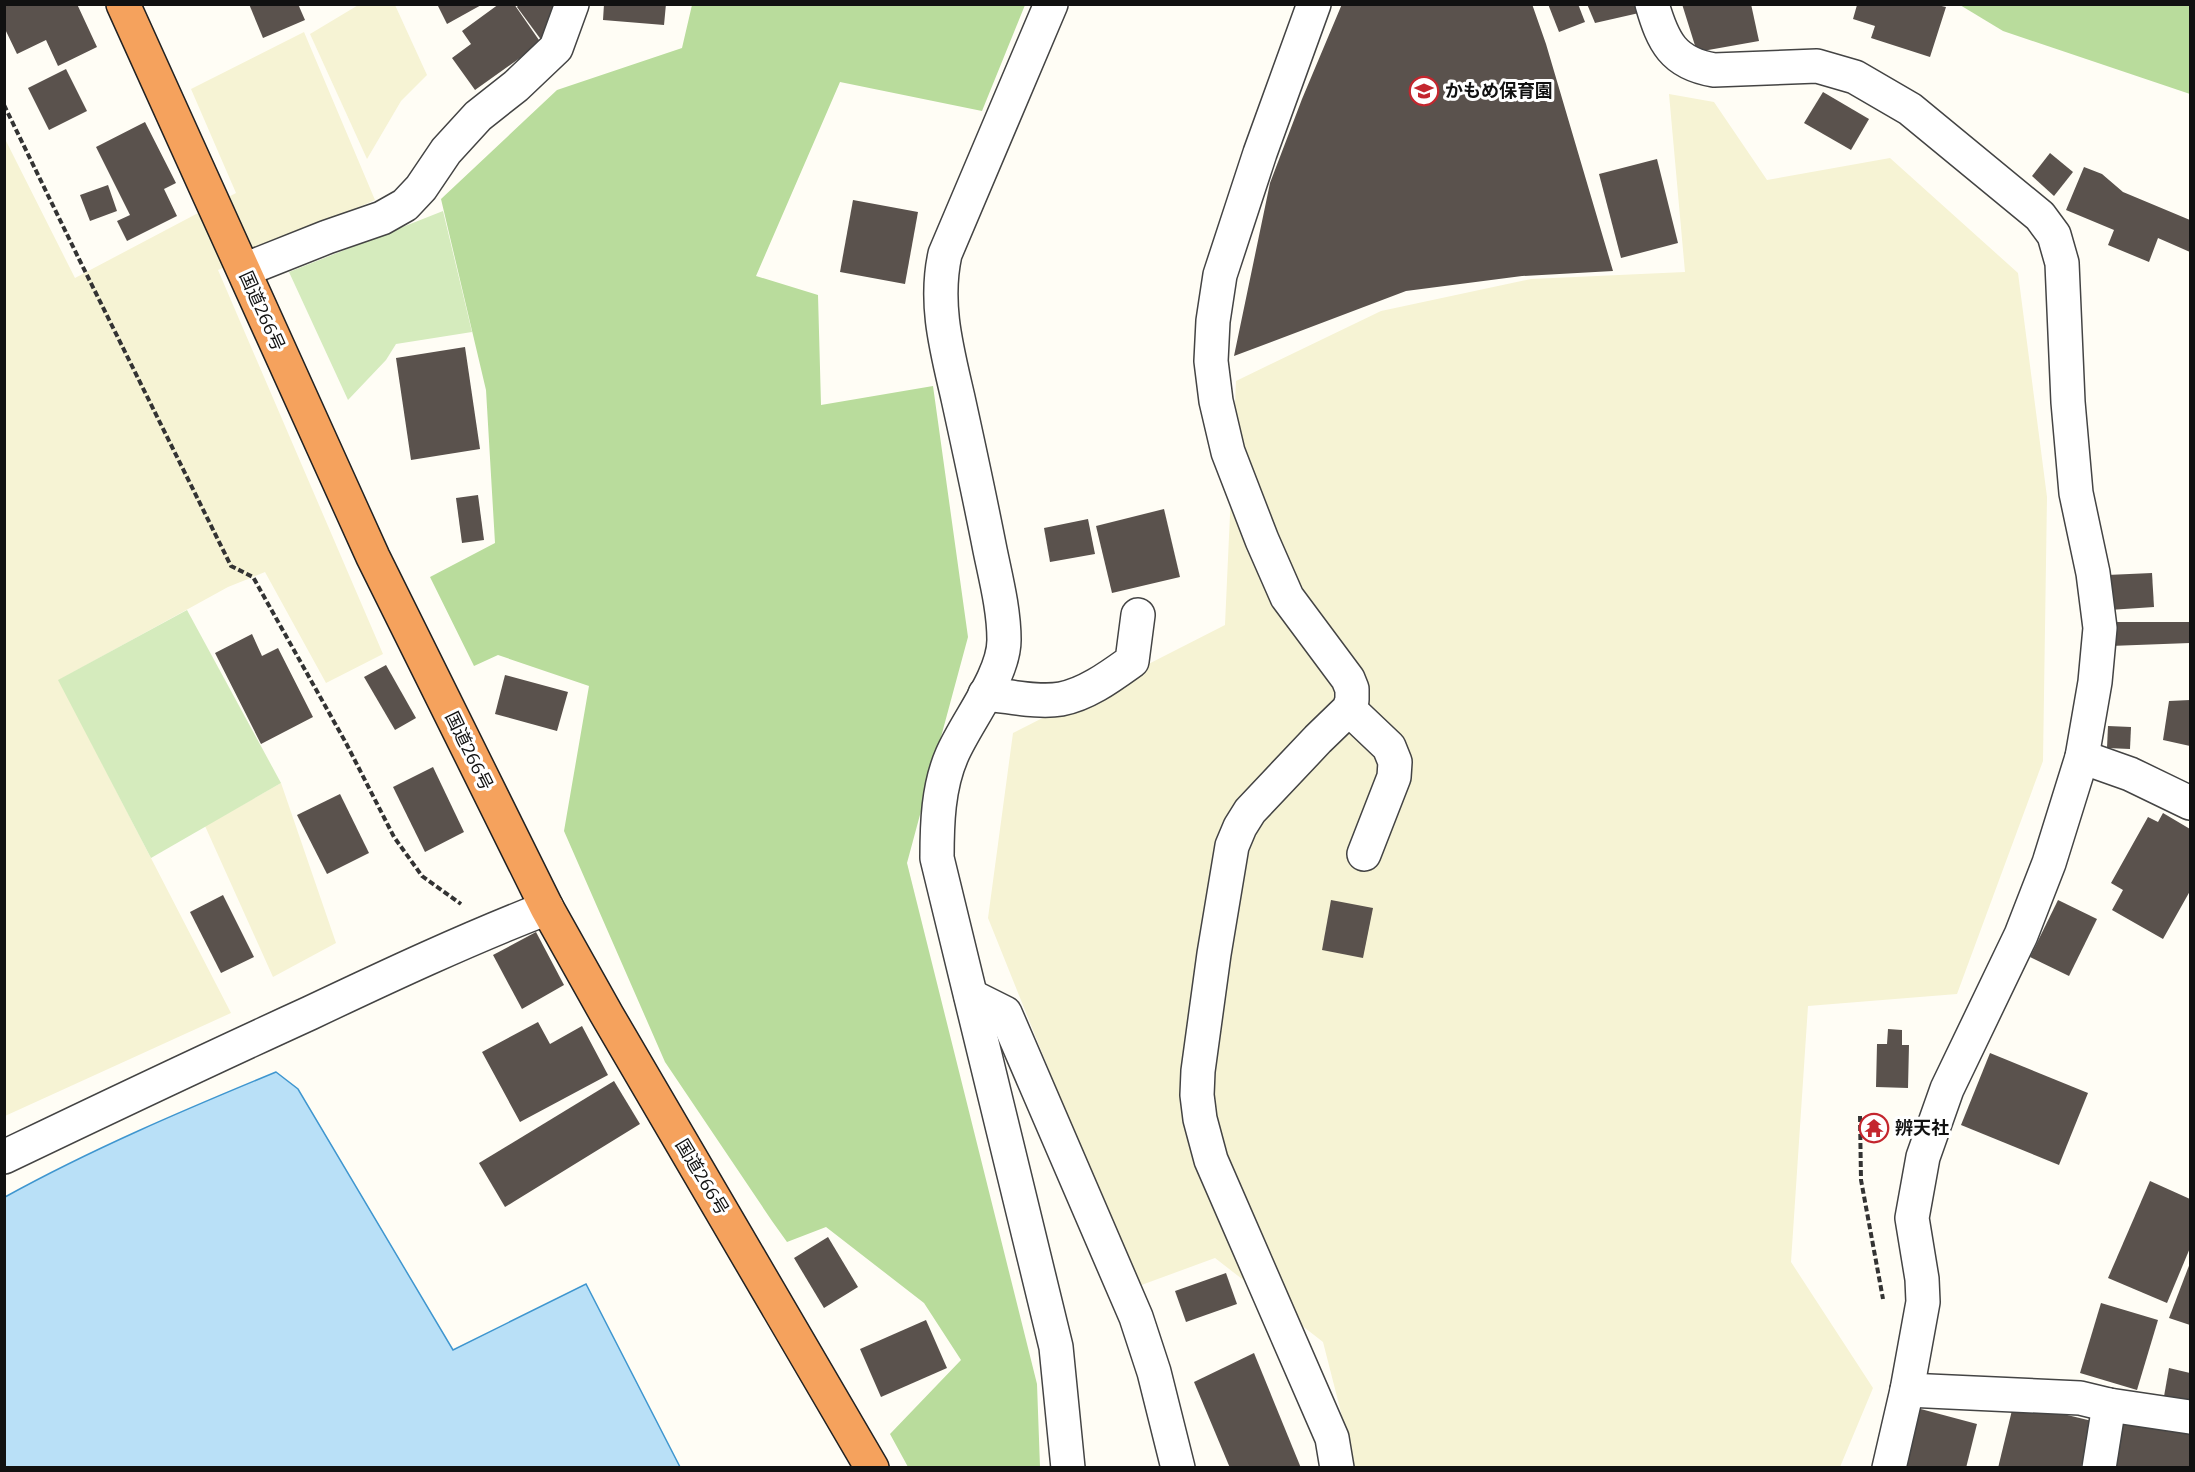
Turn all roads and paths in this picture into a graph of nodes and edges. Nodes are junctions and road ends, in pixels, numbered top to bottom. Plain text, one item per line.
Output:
1 (123, 4) edge
2 (572, 4) edge
3 (1051, 4) edge
4 (1314, 4) edge
5 (1652, 4) edge
6 (4, 105) edge
7 (244, 270) junction
8 (1138, 615) dead end
9 (985, 694) junction
10 (1349, 709) junction
11 (2082, 757) junction
12 (2190, 803) edge
13 (1364, 854) dead end
14 (547, 908) junction
15 (505, 924) junction
16 (970, 996) junction
17 (1860, 1116) dead end
18 (4, 1157) edge
19 (1885, 1306) dead end
20 (1907, 1390) junction
21 (2109, 1405) junction
22 (2190, 1417) edge
23 (873, 1467) edge
24 (1068, 1467) edge
25 (1178, 1467) edge
26 (1337, 1467) edge
27 (1889, 1467) edge
28 (2099, 1467) edge

1 - 7 highway, 国道266号
2 - 7 street
3 - 9 street
4 - 10 street
5 - 11 street
6 - 15 path
7 - 14 highway, 国道266号
8 - 9 street
9 - 16 street
10 - 13 street
10 - 26 street
11 - 12 street
11 - 20 street
14 - 15 street
14 - 23 highway, 国道266号
15 - 18 street
16 - 24 street
16 - 25 street
17 - 19 path
20 - 21 street
20 - 27 street
21 - 22 street
21 - 28 street

